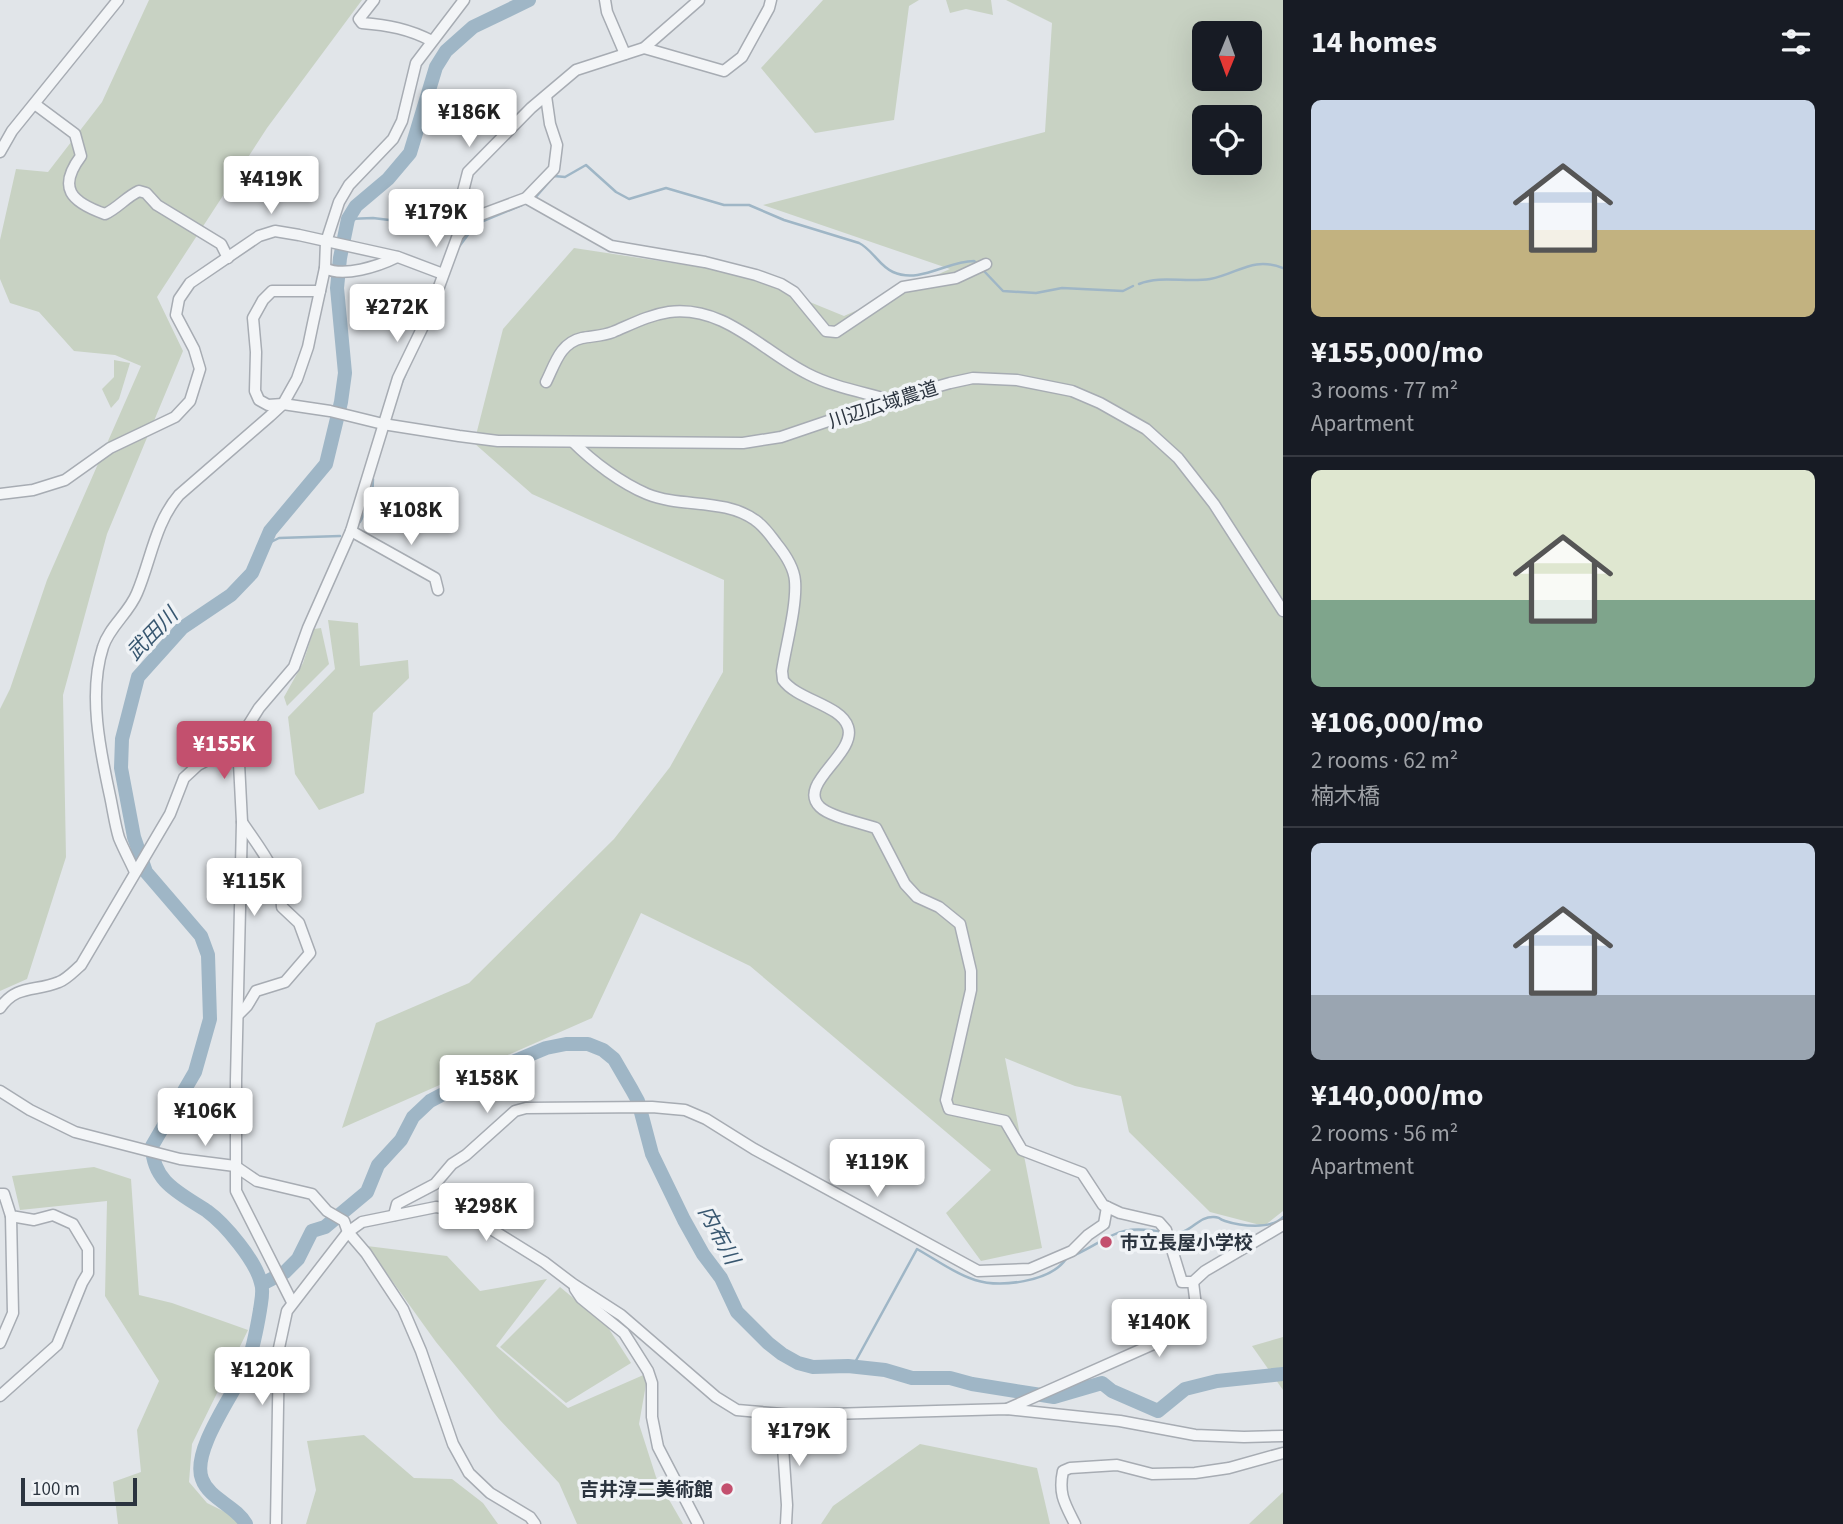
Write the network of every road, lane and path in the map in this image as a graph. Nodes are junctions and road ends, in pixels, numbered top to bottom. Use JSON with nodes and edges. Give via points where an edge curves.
{"nodes":[{"id":1,"x":117,"y":0,"type":"edge"},
{"id":2,"x":374,"y":0,"type":"edge"},
{"id":3,"x":464,"y":0,"type":"edge"},
{"id":4,"x":605,"y":0,"type":"edge"},
{"id":5,"x":699,"y":0,"type":"edge"},
{"id":6,"x":771,"y":0,"type":"edge"},
{"id":7,"x":432,"y":41,"type":"junction"},
{"id":8,"x":644,"y":48,"type":"junction"},
{"id":9,"x":625,"y":54,"type":"junction"},
{"id":10,"x":545,"y":96,"type":"junction"},
{"id":11,"x":36,"y":105,"type":"junction"},
{"id":12,"x":0,"y":152,"type":"edge"},
{"id":13,"x":526,"y":198,"type":"junction"},
{"id":14,"x":458,"y":235,"type":"junction"},
{"id":15,"x":329,"y":243,"type":"junction"},
{"id":16,"x":398,"y":257,"type":"junction"},
{"id":17,"x":229,"y":258,"type":"junction"},
{"id":18,"x":986,"y":264,"type":"dead end"},
{"id":19,"x":328,"y":270,"type":"junction"},
{"id":20,"x":443,"y":274,"type":"junction"},
{"id":21,"x":320,"y":291,"type":"junction"},
{"id":22,"x":546,"y":382,"type":"dead end"},
{"id":23,"x":890,"y":400,"type":"junction"},
{"id":24,"x":283,"y":404,"type":"junction"},
{"id":25,"x":383,"y":424,"type":"junction"},
{"id":26,"x":573,"y":442,"type":"junction"},
{"id":27,"x":0,"y":494,"type":"edge"},
{"id":28,"x":351,"y":531,"type":"junction"},
{"id":29,"x":438,"y":590,"type":"dead end"},
{"id":30,"x":1283,"y":611,"type":"edge"},
{"id":31,"x":242,"y":742,"type":"junction"},
{"id":32,"x":242,"y":822,"type":"junction"},
{"id":33,"x":137,"y":869,"type":"junction"},
{"id":34,"x":0,"y":1008,"type":"edge"},
{"id":35,"x":239,"y":1014,"type":"junction"},
{"id":36,"x":0,"y":1091,"type":"edge"},
{"id":37,"x":235,"y":1166,"type":"junction"},
{"id":38,"x":0,"y":1194,"type":"edge"},
{"id":39,"x":1107,"y":1207,"type":"junction"},
{"id":40,"x":394,"y":1214,"type":"junction"},
{"id":41,"x":12,"y":1216,"type":"junction"},
{"id":42,"x":1283,"y":1225,"type":"edge"},
{"id":43,"x":348,"y":1232,"type":"junction"},
{"id":44,"x":1193,"y":1282,"type":"junction"},
{"id":45,"x":573,"y":1284,"type":"junction"},
{"id":46,"x":290,"y":1298,"type":"junction"},
{"id":47,"x":0,"y":1343,"type":"edge"},
{"id":48,"x":0,"y":1396,"type":"edge"},
{"id":49,"x":1007,"y":1409,"type":"junction"},
{"id":50,"x":824,"y":1414,"type":"junction"},
{"id":51,"x":1283,"y":1436,"type":"edge"},
{"id":52,"x":1283,"y":1453,"type":"edge"},
{"id":53,"x":276,"y":1524,"type":"edge"},
{"id":54,"x":535,"y":1524,"type":"edge"},
{"id":55,"x":698,"y":1524,"type":"edge"},
{"id":56,"x":786,"y":1524,"type":"edge"},
{"id":57,"x":1075,"y":1524,"type":"edge"}],
"edges":[{"from":1,"to":11,"type":"street"},
{"from":2,"to":7,"type":"street","via":[[359,19],[362,23],[391,25]]},
{"from":3,"to":7,"type":"street"},
{"from":4,"to":9,"type":"street"},
{"from":5,"to":8,"type":"street"},
{"from":6,"to":8,"type":"street","via":[[742,57],[724,71]]},
{"from":7,"to":15,"type":"street","via":[[416,63],[393,139],[349,185],[339,202]]},
{"from":8,"to":9,"type":"street"},
{"from":9,"to":10,"type":"street","via":[[576,70]]},
{"from":10,"to":13,"type":"street","via":[[557,145],[554,169]]},
{"from":10,"to":14,"type":"street","via":[[468,172],[458,207]]},
{"from":11,"to":12,"type":"street"},
{"from":11,"to":17,"type":"street","via":[[75,134],[81,156],[70,171],[69,190],[76,200],[105,214],[124,198],[139,191],[146,193],[156,205],[220,244]]},
{"from":13,"to":14,"type":"street","via":[[475,217]]},
{"from":13,"to":18,"type":"street","via":[[611,246],[705,262],[781,284],[794,292],[826,331],[836,332],[903,287],[937,283]]},
{"from":14,"to":20,"type":"street"},
{"from":15,"to":16,"type":"street"},
{"from":15,"to":17,"type":"street","via":[[275,231],[259,236]]},
{"from":15,"to":19,"type":"street"},
{"from":16,"to":19,"type":"street","via":[[375,268]]},
{"from":16,"to":20,"type":"street"},
{"from":17,"to":27,"type":"street","via":[[190,283],[177,304],[176,315],[200,369],[194,393],[183,409],[162,425],[110,448],[65,480]]},
{"from":19,"to":21,"type":"street"},
{"from":20,"to":25,"type":"street"},
{"from":21,"to":24,"type":"street","via":[[304,359]]},
{"from":21,"to":24,"type":"street","name":"川辺広域農道","via":[[272,291],[255,312],[255,395],[268,405]]},
{"from":22,"to":23,"type":"street","via":[[568,344],[652,316],[685,312],[722,321],[825,382]]},
{"from":23,"to":26,"type":"street","name":"川辺広域農道","via":[[754,442]]},
{"from":23,"to":30,"type":"street","name":"川辺広域農道","via":[[973,379],[1017,380],[1072,391],[1128,417],[1189,470]]},
{"from":24,"to":25,"type":"street","name":"川辺広域農道"},
{"from":24,"to":33,"type":"street","via":[[170,506],[132,603],[103,647],[98,664],[100,752],[119,837]]},
{"from":25,"to":26,"type":"street","name":"川辺広域農道","via":[[498,441]]},
{"from":25,"to":28,"type":"street"},
{"from":26,"to":39,"type":"street","via":[[647,494],[716,506],[754,519],[782,551],[795,584],[783,680],[802,696],[838,714],[849,732],[843,750],[815,789],[815,798],[821,808],[876,828],[911,892],[961,926],[971,990],[946,1105],[1005,1121],[1022,1150],[1082,1173]]},
{"from":28,"to":29,"type":"street","via":[[435,578]]},
{"from":28,"to":31,"type":"street","via":[[294,667],[259,708]]},
{"from":31,"to":32,"type":"street"},
{"from":31,"to":33,"type":"street","via":[[198,765],[184,778],[170,814]]},
{"from":32,"to":35,"type":"street"},
{"from":32,"to":35,"type":"street","via":[[274,870],[282,907],[299,923],[310,953],[285,982],[256,991]]},
{"from":33,"to":34,"type":"street","via":[[81,965],[61,982],[18,991]]},
{"from":35,"to":37,"type":"street"},
{"from":36,"to":37,"type":"street","via":[[75,1132],[199,1163]]},
{"from":37,"to":43,"type":"street","via":[[257,1181],[312,1194],[344,1221]]},
{"from":37,"to":46,"type":"street","via":[[236,1191]]},
{"from":38,"to":41,"type":"street"},
{"from":39,"to":40,"type":"street","via":[[1104,1224],[1072,1251],[1030,1269],[978,1270],[685,1110],[526,1108],[515,1111],[435,1184],[397,1204]]},
{"from":39,"to":44,"type":"street","via":[[1159,1222],[1166,1230],[1182,1282]]},
{"from":40,"to":43,"type":"street","via":[[362,1222]]},
{"from":40,"to":45,"type":"street","via":[[436,1207],[462,1211]]},
{"from":41,"to":47,"type":"street","via":[[13,1313]]},
{"from":41,"to":48,"type":"street","via":[[34,1220],[53,1215],[73,1224],[88,1249],[88,1273],[57,1345]]},
{"from":42,"to":44,"type":"street"},
{"from":43,"to":46,"type":"street"},
{"from":43,"to":54,"type":"street","via":[[402,1309],[453,1444],[469,1473]]},
{"from":44,"to":49,"type":"street","via":[[1197,1314],[1192,1327]]},
{"from":45,"to":50,"type":"street","via":[[621,1315],[737,1410]]},
{"from":45,"to":55,"type":"street","via":[[581,1298],[624,1333],[648,1371],[658,1447]]},
{"from":46,"to":53,"type":"street","via":[[279,1348]]},
{"from":49,"to":50,"type":"street"},
{"from":49,"to":51,"type":"street","via":[[1120,1421],[1195,1435]]},
{"from":50,"to":56,"type":"street","via":[[783,1447]]},
{"from":52,"to":57,"type":"street","via":[[1195,1473],[1152,1474],[1117,1465],[1070,1468],[1063,1471],[1061,1481],[1063,1502]]}]}
